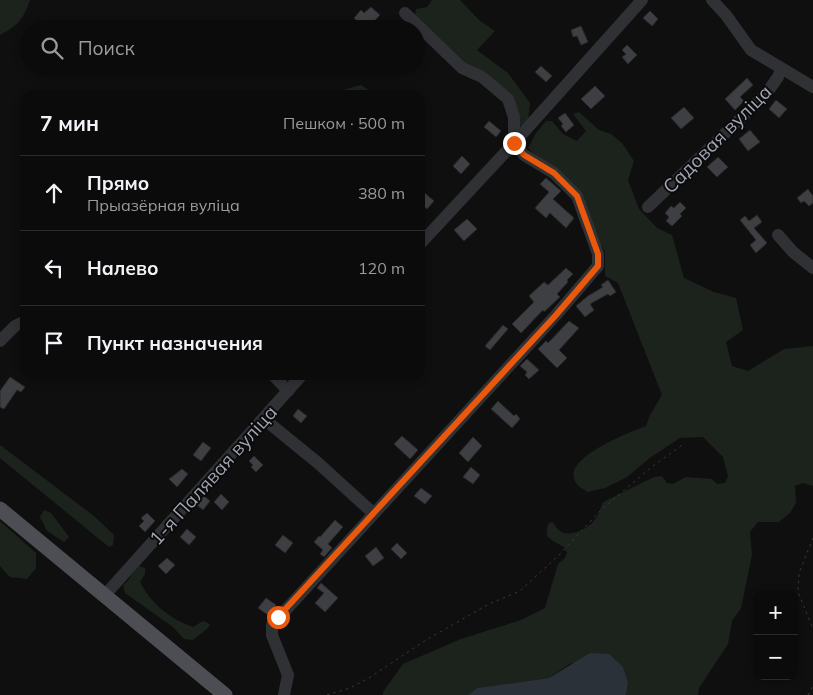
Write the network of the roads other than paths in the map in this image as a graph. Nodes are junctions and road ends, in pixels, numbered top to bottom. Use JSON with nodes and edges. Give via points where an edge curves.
{"nodes":[{"id":1,"x":642,"y":0,"type":"edge"},
{"id":2,"x":712,"y":0,"type":"edge"},
{"id":3,"x":405,"y":13,"type":"dead end"},
{"id":4,"x":412,"y":20,"type":"edge"},
{"id":5,"x":425,"y":32,"type":"edge"},
{"id":6,"x":781,"y":69,"type":"junction"},
{"id":7,"x":813,"y":88,"type":"edge"},
{"id":8,"x":514,"y":143,"type":"junction"},
{"id":9,"x":648,"y":207,"type":"dead end"},
{"id":10,"x":778,"y":235,"type":"dead end"},
{"id":11,"x":425,"y":239,"type":"edge"},
{"id":12,"x":813,"y":268,"type":"edge"},
{"id":13,"x":20,"y":324,"type":"edge"},
{"id":14,"x":0,"y":341,"type":"edge"},
{"id":15,"x":278,"y":380,"type":"edge"},
{"id":16,"x":298,"y":380,"type":"edge"},
{"id":17,"x":288,"y":391,"type":"junction"},
{"id":18,"x":264,"y":419,"type":"junction"},
{"id":19,"x":0,"y":509,"type":"edge"},
{"id":20,"x":373,"y":513,"type":"junction"},
{"id":21,"x":105,"y":595,"type":"junction"},
{"id":22,"x":225,"y":695,"type":"edge"},
{"id":23,"x":284,"y":695,"type":"edge"}],
"edges":[{"from":1,"to":8,"type":"street"},
{"from":2,"to":6,"type":"street","via":[[751,50]]},
{"from":3,"to":4,"type":"street"},
{"from":5,"to":8,"type":"street","via":[[462,68],[482,77],[508,99],[514,117]]},
{"from":6,"to":7,"type":"street"},
{"from":6,"to":9,"type":"street","name":"Садовая вуліца","via":[[766,94]]},
{"from":8,"to":11,"type":"street"},
{"from":8,"to":20,"type":"street","via":[[524,155],[554,173],[577,196],[598,254],[598,266]]},
{"from":10,"to":12,"type":"street"},
{"from":13,"to":14,"type":"street"},
{"from":15,"to":17,"type":"street"},
{"from":16,"to":17,"type":"street","name":"1-я Палявая вуліца"},
{"from":17,"to":18,"type":"street","name":"1-я Палявая вуліца"},
{"from":18,"to":20,"type":"street"},
{"from":18,"to":21,"type":"street","name":"1-я Палявая вуліца"},
{"from":19,"to":21,"type":"main road"},
{"from":20,"to":23,"type":"street","via":[[272,625],[272,635],[288,675]]},
{"from":21,"to":22,"type":"main road"}]}
